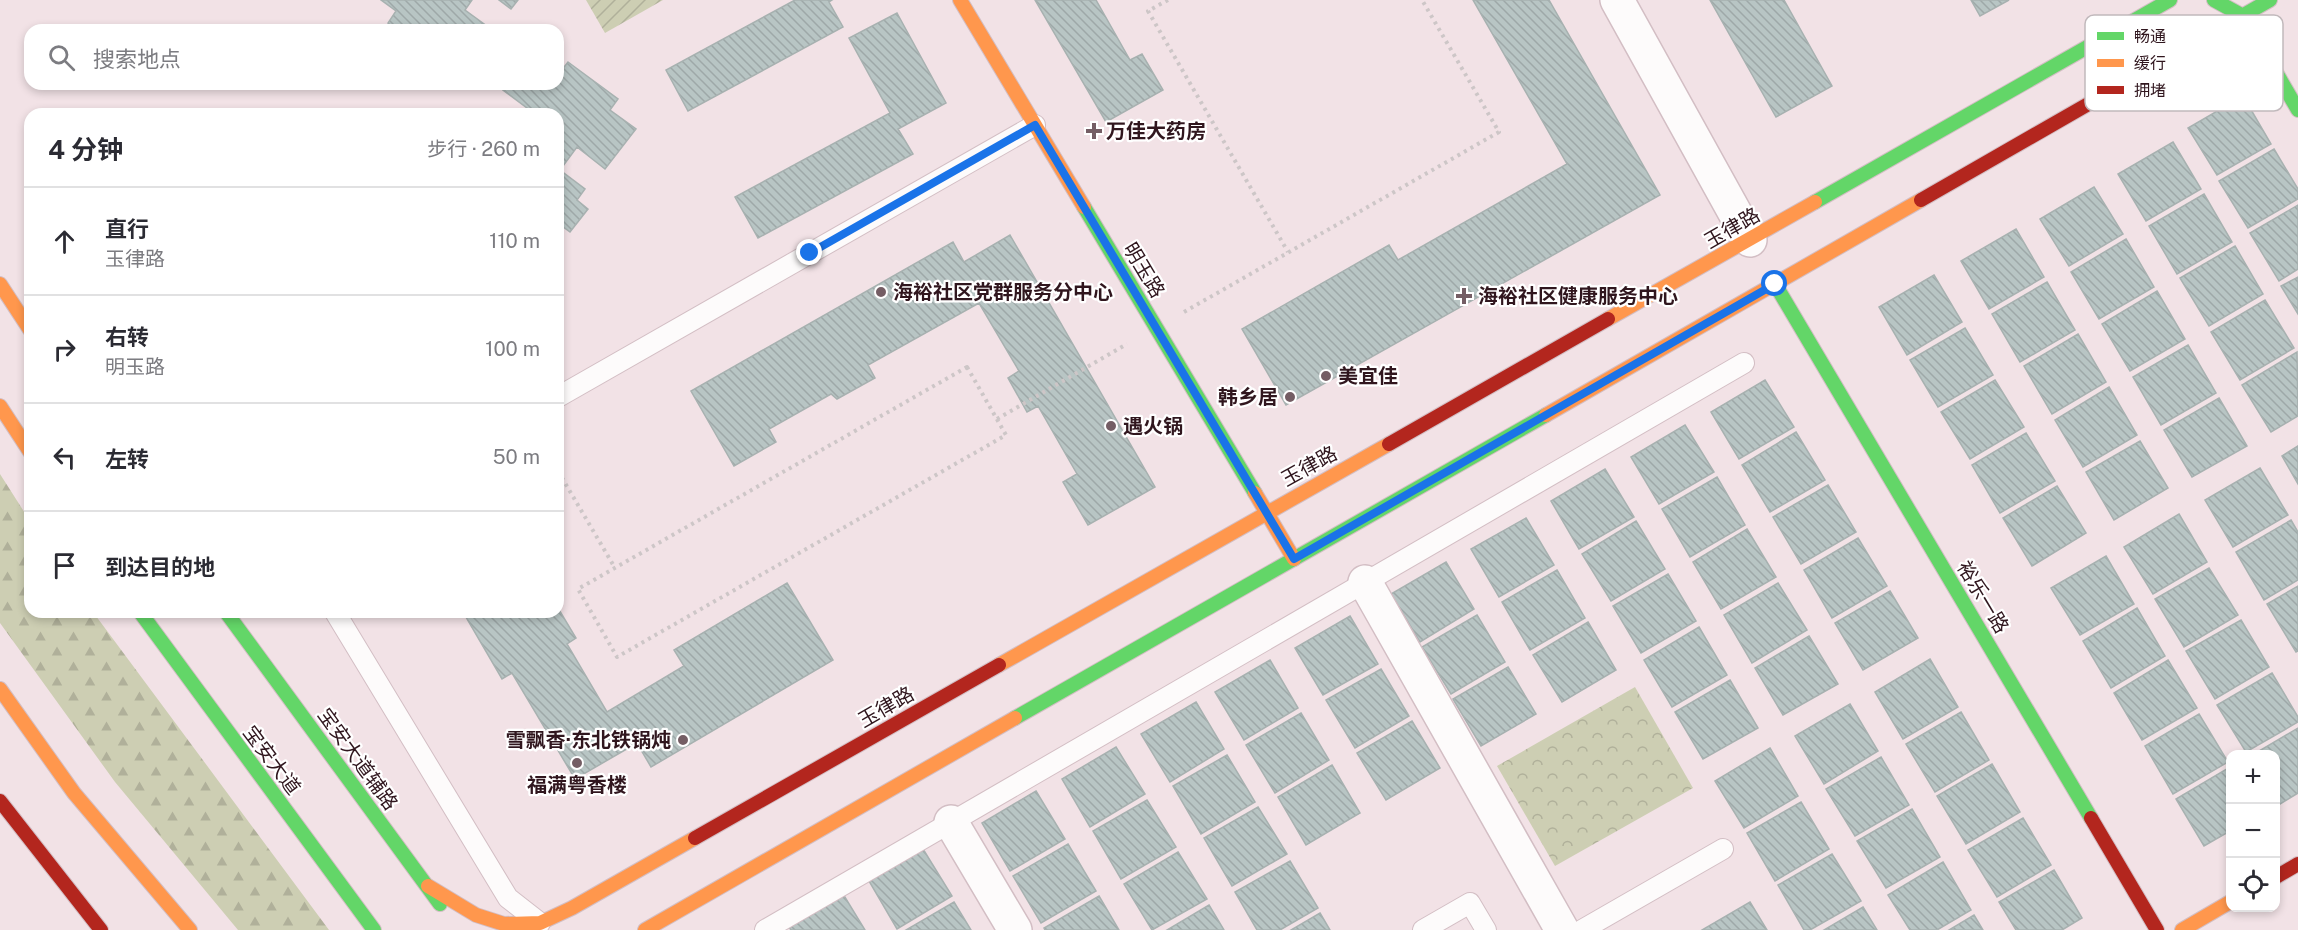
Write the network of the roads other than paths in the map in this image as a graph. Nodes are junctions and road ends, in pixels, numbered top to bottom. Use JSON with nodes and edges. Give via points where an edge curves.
{"nodes":[{"id":1,"x":960,"y":0,"type":"edge"},
{"id":2,"x":1617,"y":0,"type":"edge"},
{"id":3,"x":2170,"y":0,"type":"edge"},
{"id":4,"x":2214,"y":0,"type":"edge"},
{"id":5,"x":2270,"y":0,"type":"edge"},
{"id":6,"x":2144,"y":15,"type":"edge"},
{"id":7,"x":2241,"y":15,"type":"edge"},
{"id":8,"x":2245,"y":15,"type":"edge"},
{"id":9,"x":2085,"y":49,"type":"edge"},
{"id":10,"x":2283,"y":84,"type":"edge"},
{"id":11,"x":2085,"y":106,"type":"edge"},
{"id":12,"x":2298,"y":110,"type":"edge"},
{"id":13,"x":1035,"y":125,"type":"junction"},
{"id":14,"x":1750,"y":240,"type":"junction"},
{"id":15,"x":0,"y":284,"type":"edge"},
{"id":16,"x":1775,"y":284,"type":"junction"},
{"id":17,"x":24,"y":321,"type":"edge"},
{"id":18,"x":1744,"y":363,"type":"dead end"},
{"id":19,"x":564,"y":394,"type":"edge"},
{"id":20,"x":0,"y":406,"type":"edge"},
{"id":21,"x":24,"y":443,"type":"edge"},
{"id":22,"x":1266,"y":513,"type":"junction"},
{"id":23,"x":1294,"y":559,"type":"junction"},
{"id":24,"x":1365,"y":582,"type":"junction"},
{"id":25,"x":144,"y":618,"type":"edge"},
{"id":26,"x":234,"y":618,"type":"edge"},
{"id":27,"x":339,"y":618,"type":"edge"},
{"id":28,"x":0,"y":689,"type":"edge"},
{"id":29,"x":0,"y":801,"type":"edge"},
{"id":30,"x":951,"y":822,"type":"junction"},
{"id":31,"x":1723,"y":849,"type":"dead end"},
{"id":32,"x":2298,"y":864,"type":"edge"},
{"id":33,"x":2280,"y":875,"type":"edge"},
{"id":34,"x":428,"y":886,"type":"junction"},
{"id":35,"x":2226,"y":904,"type":"edge"},
{"id":36,"x":446,"y":913,"type":"dead end"},
{"id":37,"x":540,"y":923,"type":"junction"},
{"id":38,"x":102,"y":930,"type":"edge"},
{"id":39,"x":190,"y":930,"type":"edge"},
{"id":40,"x":374,"y":930,"type":"edge"},
{"id":41,"x":645,"y":930,"type":"edge"},
{"id":42,"x":765,"y":930,"type":"edge"},
{"id":43,"x":1015,"y":930,"type":"edge"},
{"id":44,"x":1423,"y":930,"type":"edge"},
{"id":45,"x":1486,"y":930,"type":"edge"},
{"id":46,"x":1562,"y":930,"type":"edge"},
{"id":47,"x":1582,"y":930,"type":"edge"},
{"id":48,"x":2157,"y":930,"type":"edge"},
{"id":49,"x":2182,"y":930,"type":"edge"}],
"edges":[{"from":1,"to":13,"type":"main road","name":"明玉路"},
{"from":2,"to":14,"type":"street"},
{"from":3,"to":6,"type":"main road","name":"玉律路"},
{"from":4,"to":7,"type":"main road"},
{"from":5,"to":8,"type":"main road"},
{"from":9,"to":14,"type":"main road","name":"玉律路"},
{"from":10,"to":12,"type":"main road"},
{"from":11,"to":16,"type":"main road"},
{"from":13,"to":19,"type":"lane"},
{"from":13,"to":22,"type":"main road","name":"明玉路"},
{"from":14,"to":22,"type":"main road","name":"玉律路"},
{"from":15,"to":17,"type":"main road"},
{"from":16,"to":23,"type":"main road"},
{"from":16,"to":48,"type":"main road","name":"裕乐一路"},
{"from":18,"to":24,"type":"lane"},
{"from":20,"to":21,"type":"main road"},
{"from":22,"to":23,"type":"main road","name":"明玉路"},
{"from":22,"to":37,"type":"main road","name":"玉律路"},
{"from":23,"to":41,"type":"main road"},
{"from":24,"to":30,"type":"lane"},
{"from":24,"to":46,"type":"street"},
{"from":25,"to":40,"type":"main road","name":"宝安大道"},
{"from":26,"to":34,"type":"main road","name":"宝安大道辅路"},
{"from":27,"to":37,"type":"lane","via":[[508,898]]},
{"from":28,"to":39,"type":"main road","via":[[74,793]]},
{"from":29,"to":38,"type":"main road"},
{"from":30,"to":42,"type":"lane"},
{"from":30,"to":43,"type":"street"},
{"from":31,"to":47,"type":"lane"},
{"from":32,"to":33,"type":"main road"},
{"from":34,"to":36,"type":"main road","name":"宝安大道辅路"},
{"from":34,"to":37,"type":"main road","name":"玉律路","via":[[476,915],[504,924]]},
{"from":35,"to":49,"type":"main road"},
{"from":44,"to":45,"type":"lane","via":[[1470,903]]}]}
